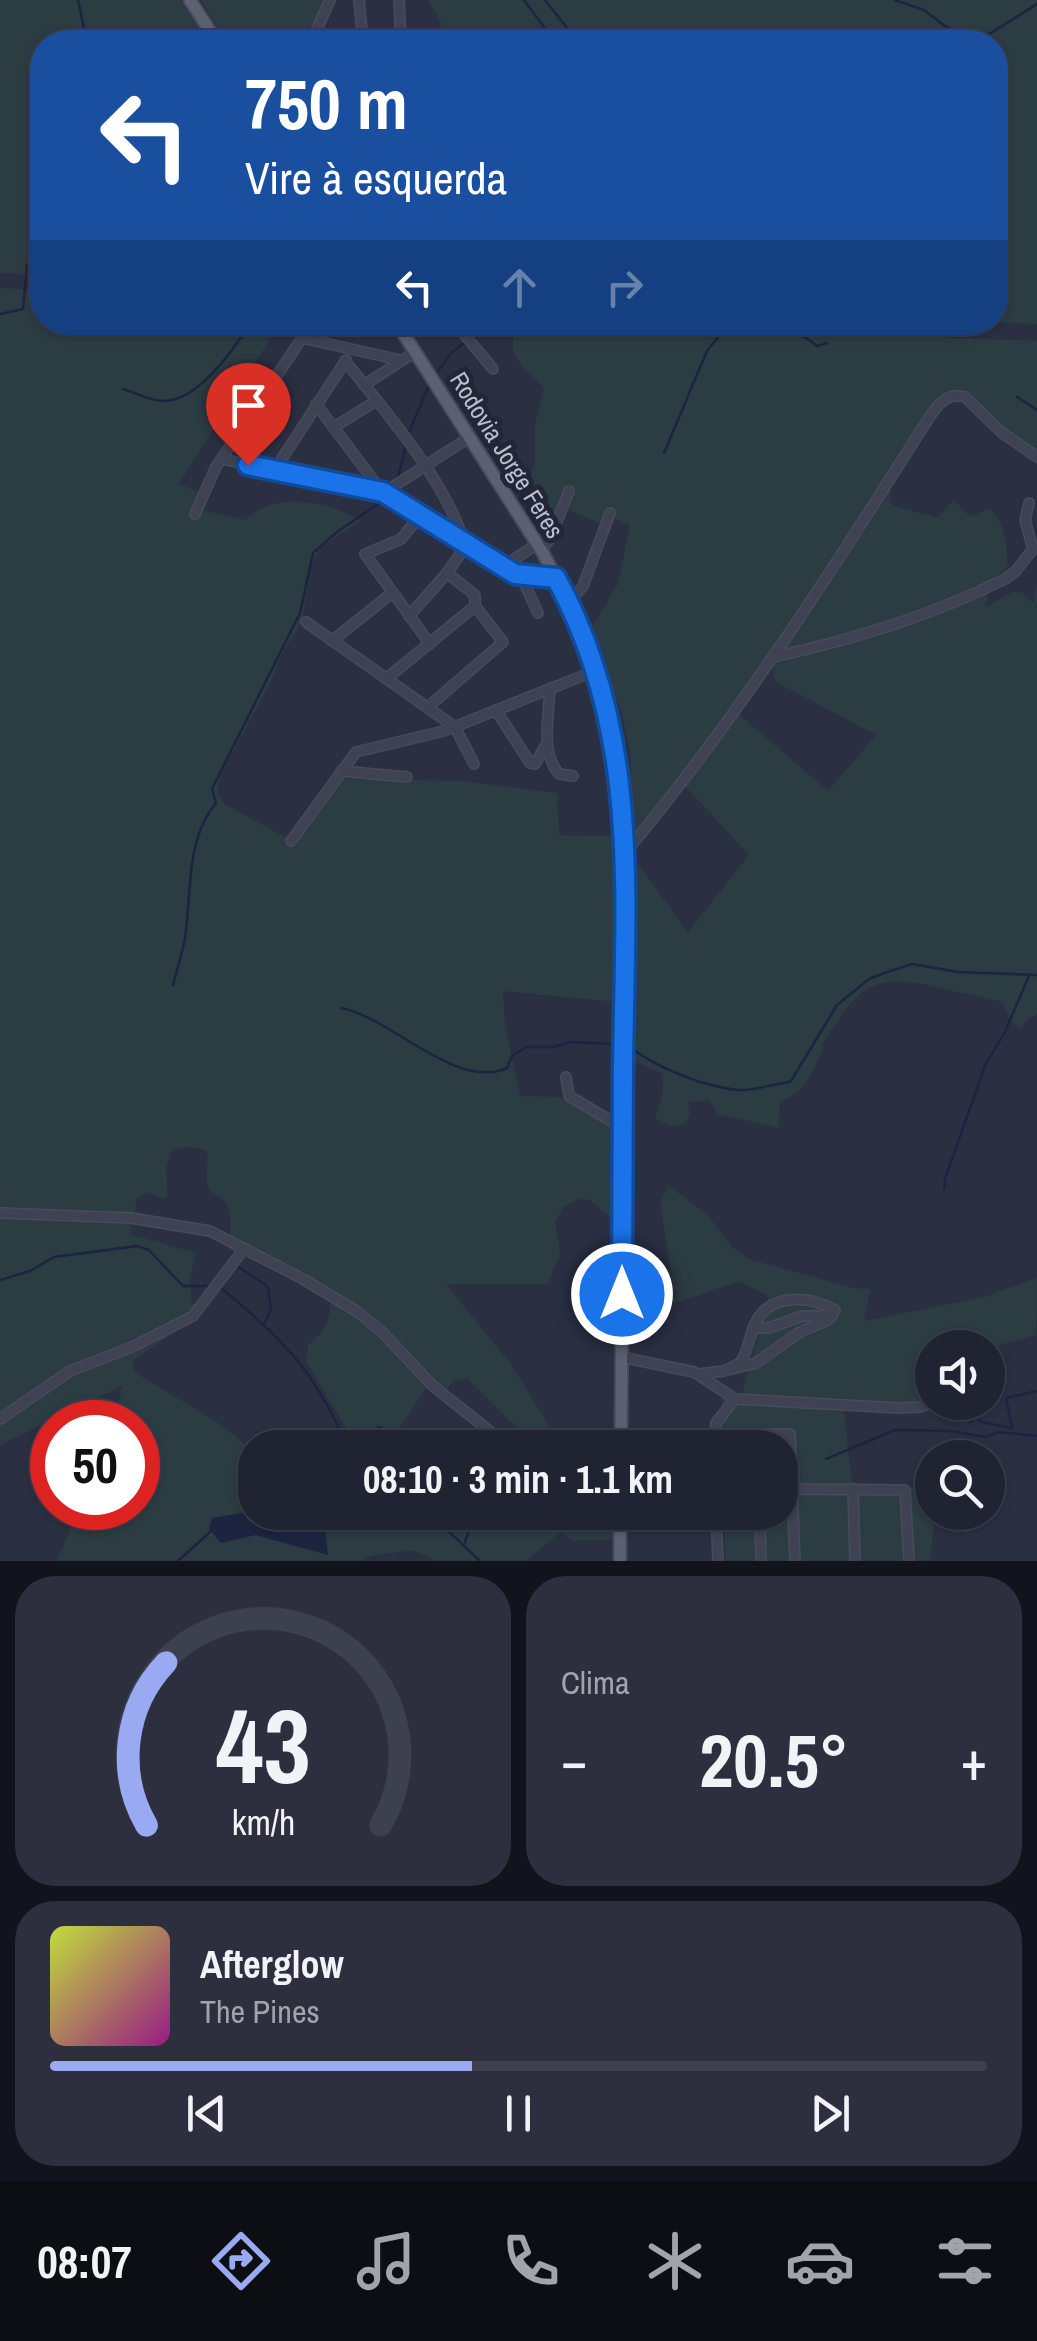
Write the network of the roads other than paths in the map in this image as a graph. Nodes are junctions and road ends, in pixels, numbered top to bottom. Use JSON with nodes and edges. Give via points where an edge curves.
{"nodes":[{"id":1,"x":190,"y":0,"type":"edge"},
{"id":2,"x":330,"y":0,"type":"edge"},
{"id":3,"x":359,"y":0,"type":"edge"},
{"id":4,"x":399,"y":0,"type":"edge"},
{"id":5,"x":209,"y":30,"type":"edge"},
{"id":6,"x":317,"y":30,"type":"edge"},
{"id":7,"x":362,"y":30,"type":"edge"},
{"id":8,"x":400,"y":30,"type":"edge"},
{"id":9,"x":405,"y":335,"type":"edge"},
{"id":10,"x":465,"y":335,"type":"edge"},
{"id":11,"x":354,"y":348,"type":"junction"},
{"id":12,"x":416,"y":352,"type":"junction"},
{"id":13,"x":400,"y":360,"type":"junction"},
{"id":14,"x":345,"y":362,"type":"junction"},
{"id":15,"x":493,"y":369,"type":"dead end"},
{"id":16,"x":364,"y":385,"type":"junction"},
{"id":17,"x":376,"y":401,"type":"junction"},
{"id":18,"x":316,"y":404,"type":"junction"},
{"id":19,"x":334,"y":426,"type":"junction"},
{"id":20,"x":470,"y":437,"type":"junction"},
{"id":21,"x":1037,"y":457,"type":"edge"},
{"id":22,"x":222,"y":459,"type":"junction"},
{"id":23,"x":424,"y":466,"type":"junction"},
{"id":24,"x":274,"y":471,"type":"junction"},
{"id":25,"x":383,"y":492,"type":"junction"},
{"id":26,"x":569,"y":492,"type":"dead end"},
{"id":27,"x":1029,"y":503,"type":"dead end"},
{"id":28,"x":447,"y":504,"type":"junction"},
{"id":29,"x":610,"y":513,"type":"dead end"},
{"id":30,"x":194,"y":514,"type":"dead end"},
{"id":31,"x":420,"y":516,"type":"junction"},
{"id":32,"x":430,"y":523,"type":"junction"},
{"id":33,"x":466,"y":543,"type":"junction"},
{"id":34,"x":539,"y":547,"type":"junction"},
{"id":35,"x":503,"y":567,"type":"junction"},
{"id":36,"x":447,"y":573,"type":"junction"},
{"id":37,"x":520,"y":576,"type":"junction"},
{"id":38,"x":556,"y":578,"type":"junction"},
{"id":39,"x":392,"y":593,"type":"junction"},
{"id":40,"x":569,"y":602,"type":"junction"},
{"id":41,"x":475,"y":606,"type":"junction"},
{"id":42,"x":538,"y":613,"type":"dead end"},
{"id":43,"x":409,"y":616,"type":"junction"},
{"id":44,"x":306,"y":622,"type":"dead end"},
{"id":45,"x":332,"y":640,"type":"junction"},
{"id":46,"x":430,"y":644,"type":"junction"},
{"id":47,"x":773,"y":657,"type":"junction"},
{"id":48,"x":597,"y":670,"type":"junction"},
{"id":49,"x":386,"y":678,"type":"junction"},
{"id":50,"x":550,"y":688,"type":"junction"},
{"id":51,"x":428,"y":707,"type":"junction"},
{"id":52,"x":496,"y":710,"type":"junction"},
{"id":53,"x":455,"y":727,"type":"junction"},
{"id":54,"x":547,"y":743,"type":"junction"},
{"id":55,"x":474,"y":764,"type":"dead end"},
{"id":56,"x":341,"y":771,"type":"junction"},
{"id":57,"x":572,"y":776,"type":"dead end"},
{"id":58,"x":407,"y":777,"type":"dead end"},
{"id":59,"x":291,"y":841,"type":"dead end"},
{"id":60,"x":625,"y":853,"type":"junction"},
{"id":61,"x":566,"y":1076,"type":"dead end"},
{"id":62,"x":623,"y":1128,"type":"junction"},
{"id":63,"x":0,"y":1213,"type":"edge"},
{"id":64,"x":242,"y":1250,"type":"junction"},
{"id":65,"x":832,"y":1316,"type":"junction"},
{"id":66,"x":753,"y":1328,"type":"junction"},
{"id":67,"x":621,"y":1356,"type":"junction"},
{"id":68,"x":724,"y":1371,"type":"junction"},
{"id":69,"x":698,"y":1374,"type":"junction"},
{"id":70,"x":735,"y":1399,"type":"junction"},
{"id":71,"x":915,"y":1407,"type":"edge"},
{"id":72,"x":0,"y":1419,"type":"edge"},
{"id":73,"x":489,"y":1430,"type":"edge"},
{"id":74,"x":620,"y":1430,"type":"edge"},
{"id":75,"x":715,"y":1430,"type":"edge"},
{"id":76,"x":798,"y":1489,"type":"edge"},
{"id":77,"x":853,"y":1489,"type":"junction"},
{"id":78,"x":620,"y":1530,"type":"edge"},
{"id":79,"x":717,"y":1530,"type":"edge"},
{"id":80,"x":760,"y":1530,"type":"edge"},
{"id":81,"x":794,"y":1530,"type":"edge"},
{"id":82,"x":620,"y":1561,"type":"edge"},
{"id":83,"x":718,"y":1561,"type":"edge"},
{"id":84,"x":760,"y":1561,"type":"edge"},
{"id":85,"x":795,"y":1561,"type":"edge"},
{"id":86,"x":854,"y":1561,"type":"edge"},
{"id":87,"x":909,"y":1561,"type":"edge"}],
"edges":[{"from":1,"to":5,"type":"main road"},
{"from":2,"to":6,"type":"street"},
{"from":3,"to":7,"type":"street"},
{"from":4,"to":8,"type":"street"},
{"from":9,"to":12,"type":"main road","name":"Rodovia Jorge Feres"},
{"from":10,"to":15,"type":"street"},
{"from":11,"to":13,"type":"street"},
{"from":11,"to":14,"type":"street"},
{"from":11,"to":22,"type":"street","via":[[300,340]]},
{"from":12,"to":13,"type":"street"},
{"from":12,"to":20,"type":"main road","name":"Rodovia Jorge Feres"},
{"from":13,"to":16,"type":"street"},
{"from":14,"to":16,"type":"street"},
{"from":14,"to":18,"type":"street"},
{"from":16,"to":17,"type":"street"},
{"from":17,"to":19,"type":"street"},
{"from":17,"to":23,"type":"street"},
{"from":18,"to":19,"type":"street"},
{"from":18,"to":24,"type":"street"},
{"from":19,"to":25,"type":"street"},
{"from":20,"to":23,"type":"street"},
{"from":20,"to":34,"type":"main road","name":"Rodovia Jorge Feres"},
{"from":21,"to":47,"type":"street","via":[[965,398],[946,398]]},
{"from":22,"to":24,"type":"street"},
{"from":22,"to":30,"type":"street"},
{"from":23,"to":25,"type":"street"},
{"from":23,"to":28,"type":"street"},
{"from":24,"to":25,"type":"street"},
{"from":25,"to":31,"type":"street"},
{"from":26,"to":34,"type":"street","via":[[550,538]]},
{"from":27,"to":47,"type":"street","via":[[1025,520],[1033,549],[1005,579],[902,620]]},
{"from":28,"to":32,"type":"street"},
{"from":28,"to":33,"type":"street"},
{"from":29,"to":40,"type":"street","via":[[583,586]]},
{"from":31,"to":32,"type":"street"},
{"from":31,"to":39,"type":"street","via":[[401,539],[365,554]]},
{"from":32,"to":33,"type":"street"},
{"from":33,"to":35,"type":"street"},
{"from":33,"to":36,"type":"street"},
{"from":34,"to":35,"type":"street"},
{"from":34,"to":38,"type":"main road","name":"Rodovia Jorge Feres"},
{"from":35,"to":37,"type":"street"},
{"from":36,"to":41,"type":"street","via":[[475,595]]},
{"from":36,"to":43,"type":"street"},
{"from":37,"to":38,"type":"street"},
{"from":37,"to":42,"type":"street"},
{"from":38,"to":40,"type":"main road","name":"Rodovia Jorge Feres"},
{"from":39,"to":43,"type":"street"},
{"from":39,"to":45,"type":"street"},
{"from":40,"to":48,"type":"main road","name":"Rodovia Jorge Feres"},
{"from":41,"to":46,"type":"street"},
{"from":41,"to":51,"type":"street","via":[[503,644]]},
{"from":43,"to":46,"type":"street"},
{"from":44,"to":45,"type":"street"},
{"from":45,"to":49,"type":"street"},
{"from":46,"to":49,"type":"street"},
{"from":47,"to":60,"type":"street"},
{"from":48,"to":50,"type":"street"},
{"from":48,"to":60,"type":"main road","name":"Rodovia Jorge Feres","via":[[619,768]]},
{"from":49,"to":51,"type":"street"},
{"from":50,"to":52,"type":"street"},
{"from":50,"to":54,"type":"street"},
{"from":51,"to":53,"type":"street"},
{"from":52,"to":53,"type":"street"},
{"from":52,"to":54,"type":"street","via":[[530,763]]},
{"from":53,"to":55,"type":"street"},
{"from":53,"to":56,"type":"street","via":[[360,751]]},
{"from":54,"to":57,"type":"street","via":[[553,767]]},
{"from":56,"to":58,"type":"street"},
{"from":56,"to":59,"type":"street"},
{"from":60,"to":62,"type":"main road","name":"Rodovia Jorge Feres"},
{"from":61,"to":62,"type":"street","via":[[569,1096]]},
{"from":62,"to":67,"type":"main road","name":"Rodovia Jorge Feres"},
{"from":63,"to":64,"type":"street","via":[[198,1226]]},
{"from":64,"to":72,"type":"street","via":[[193,1316],[70,1371]]},
{"from":64,"to":73,"type":"street","via":[[358,1312]]},
{"from":65,"to":66,"type":"street"},
{"from":65,"to":66,"type":"street","via":[[831,1306],[781,1300]]},
{"from":65,"to":68,"type":"street","via":[[756,1363]]},
{"from":66,"to":68,"type":"street","via":[[742,1360]]},
{"from":67,"to":69,"type":"street"},
{"from":67,"to":74,"type":"main road","name":"Rodovia Jorge Feres"},
{"from":68,"to":69,"type":"street"},
{"from":69,"to":70,"type":"street"},
{"from":70,"to":71,"type":"street"},
{"from":70,"to":75,"type":"street"},
{"from":76,"to":77,"type":"street"},
{"from":77,"to":86,"type":"street"},
{"from":77,"to":87,"type":"street","via":[[908,1492]]},
{"from":78,"to":82,"type":"main road"},
{"from":79,"to":83,"type":"street"},
{"from":80,"to":84,"type":"street"},
{"from":81,"to":85,"type":"street"}]}
